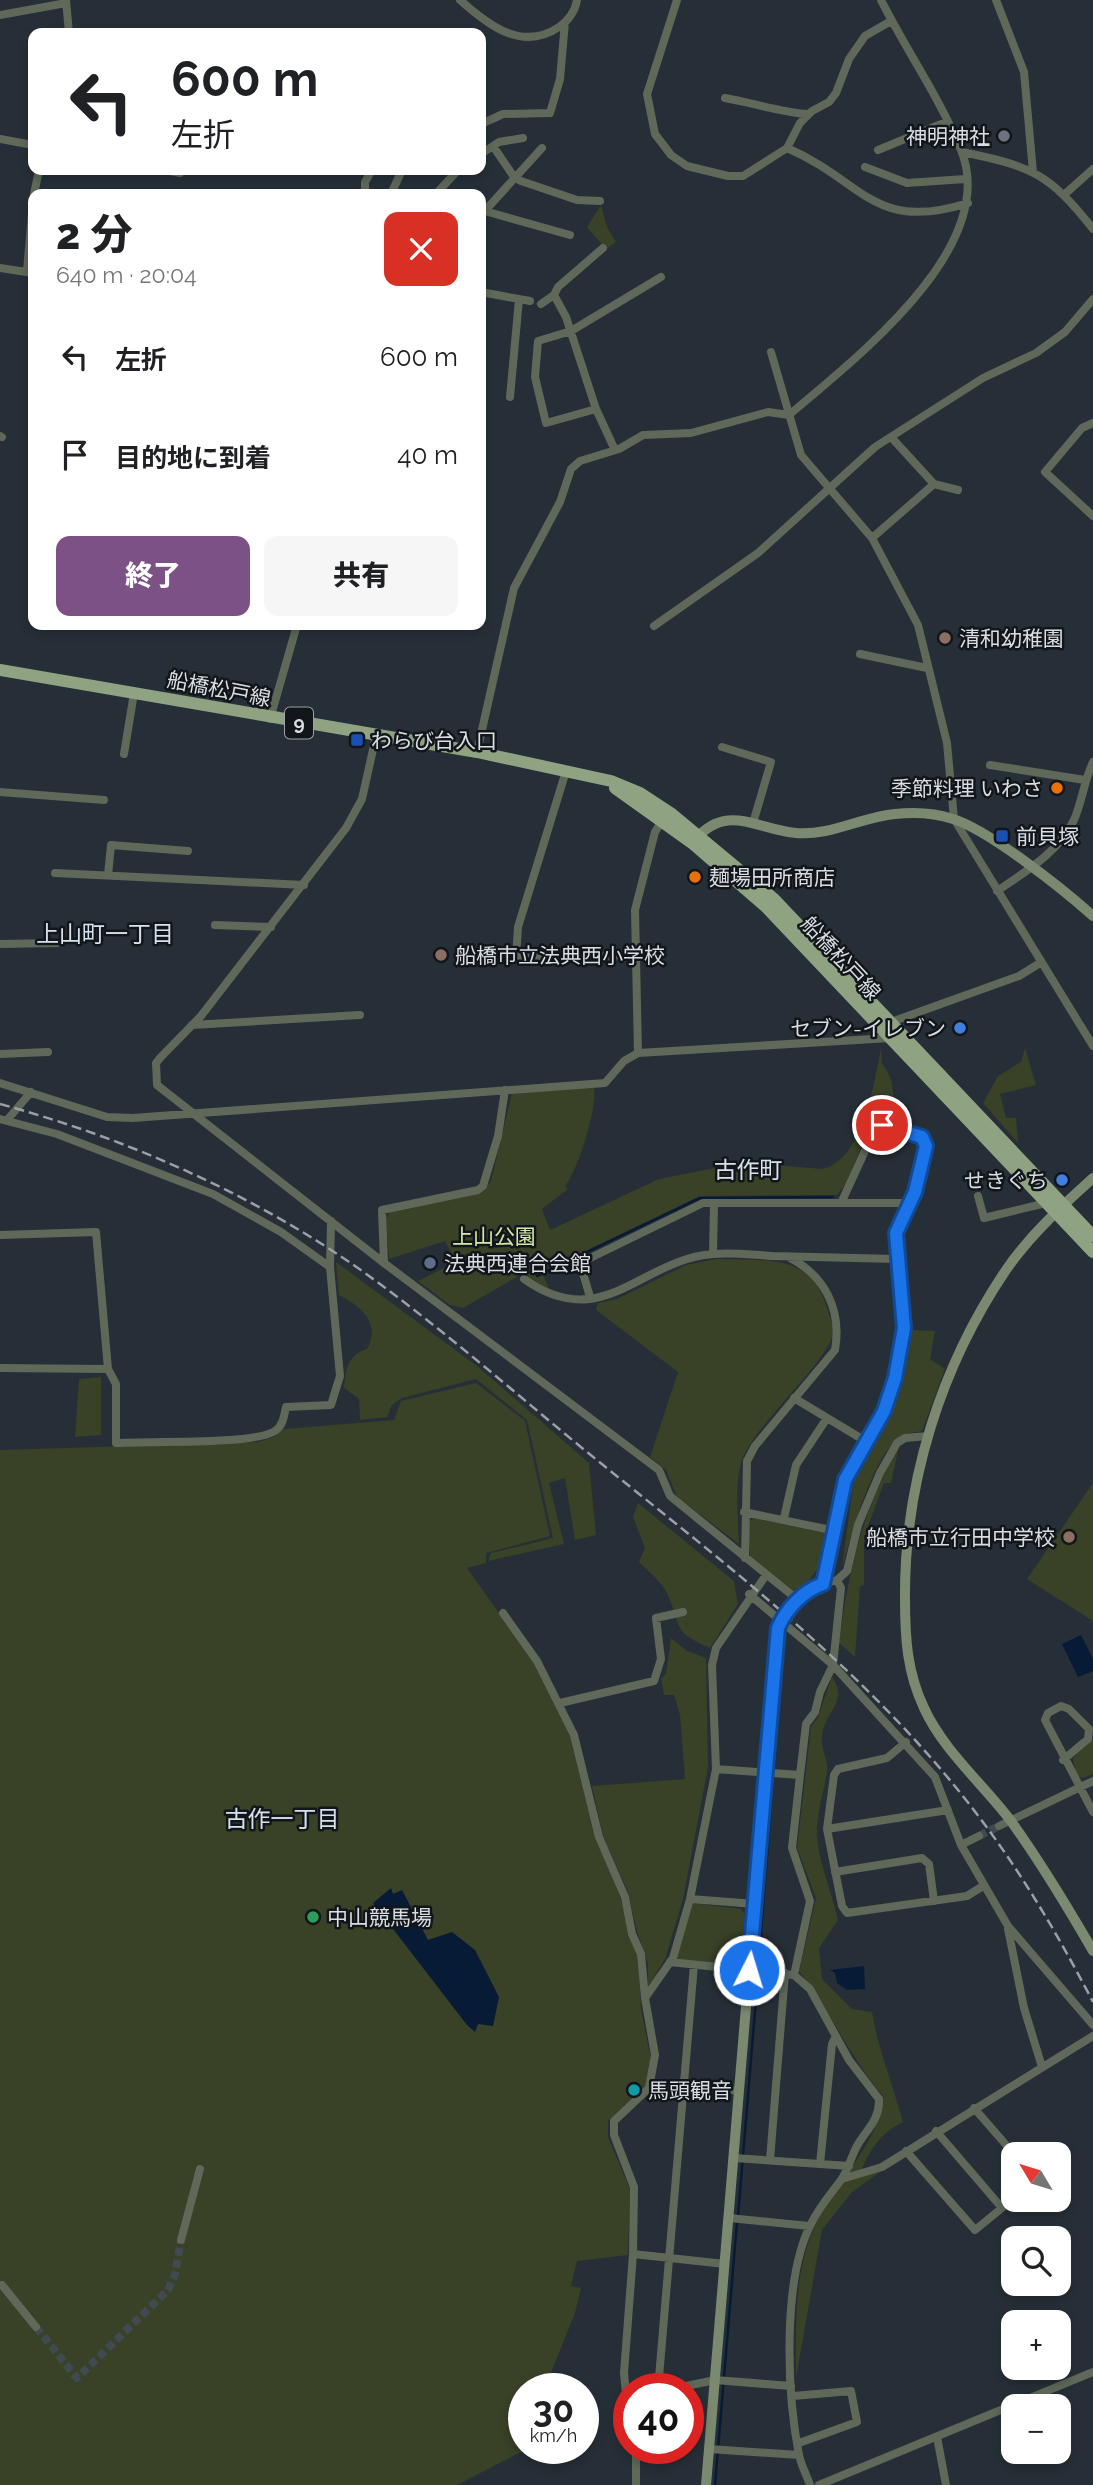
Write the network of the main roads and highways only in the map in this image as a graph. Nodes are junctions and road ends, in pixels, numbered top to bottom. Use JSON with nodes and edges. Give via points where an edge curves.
{"nodes":[{"id":1,"x":0,"y":670,"type":"edge"},
{"id":2,"x":597,"y":778,"type":"junction"},
{"id":3,"x":695,"y":839,"type":"junction"},
{"id":4,"x":1055,"y":1206,"type":"junction"},
{"id":5,"x":1093,"y":1236,"type":"edge"},
{"id":6,"x":1093,"y":1252,"type":"edge"}],
"edges":[{"from":1,"to":2,"type":"main road","name":"船橋松戸線","number":"9","via":[[477,752]]},
{"from":2,"to":3,"type":"main road","name":"船橋松戸線","number":"9"},
{"from":2,"to":3,"type":"main road","name":"船橋松戸線","number":"9","via":[[640,793]]},
{"from":3,"to":4,"type":"main road","name":"船橋松戸線","number":"9"},
{"from":3,"to":4,"type":"main road","name":"船橋松戸線","number":"9","via":[[773,898]]},
{"from":4,"to":5,"type":"main road","name":"船橋松戸線","number":"9"},
{"from":4,"to":6,"type":"main road","name":"船橋松戸線","number":"9"}]}
